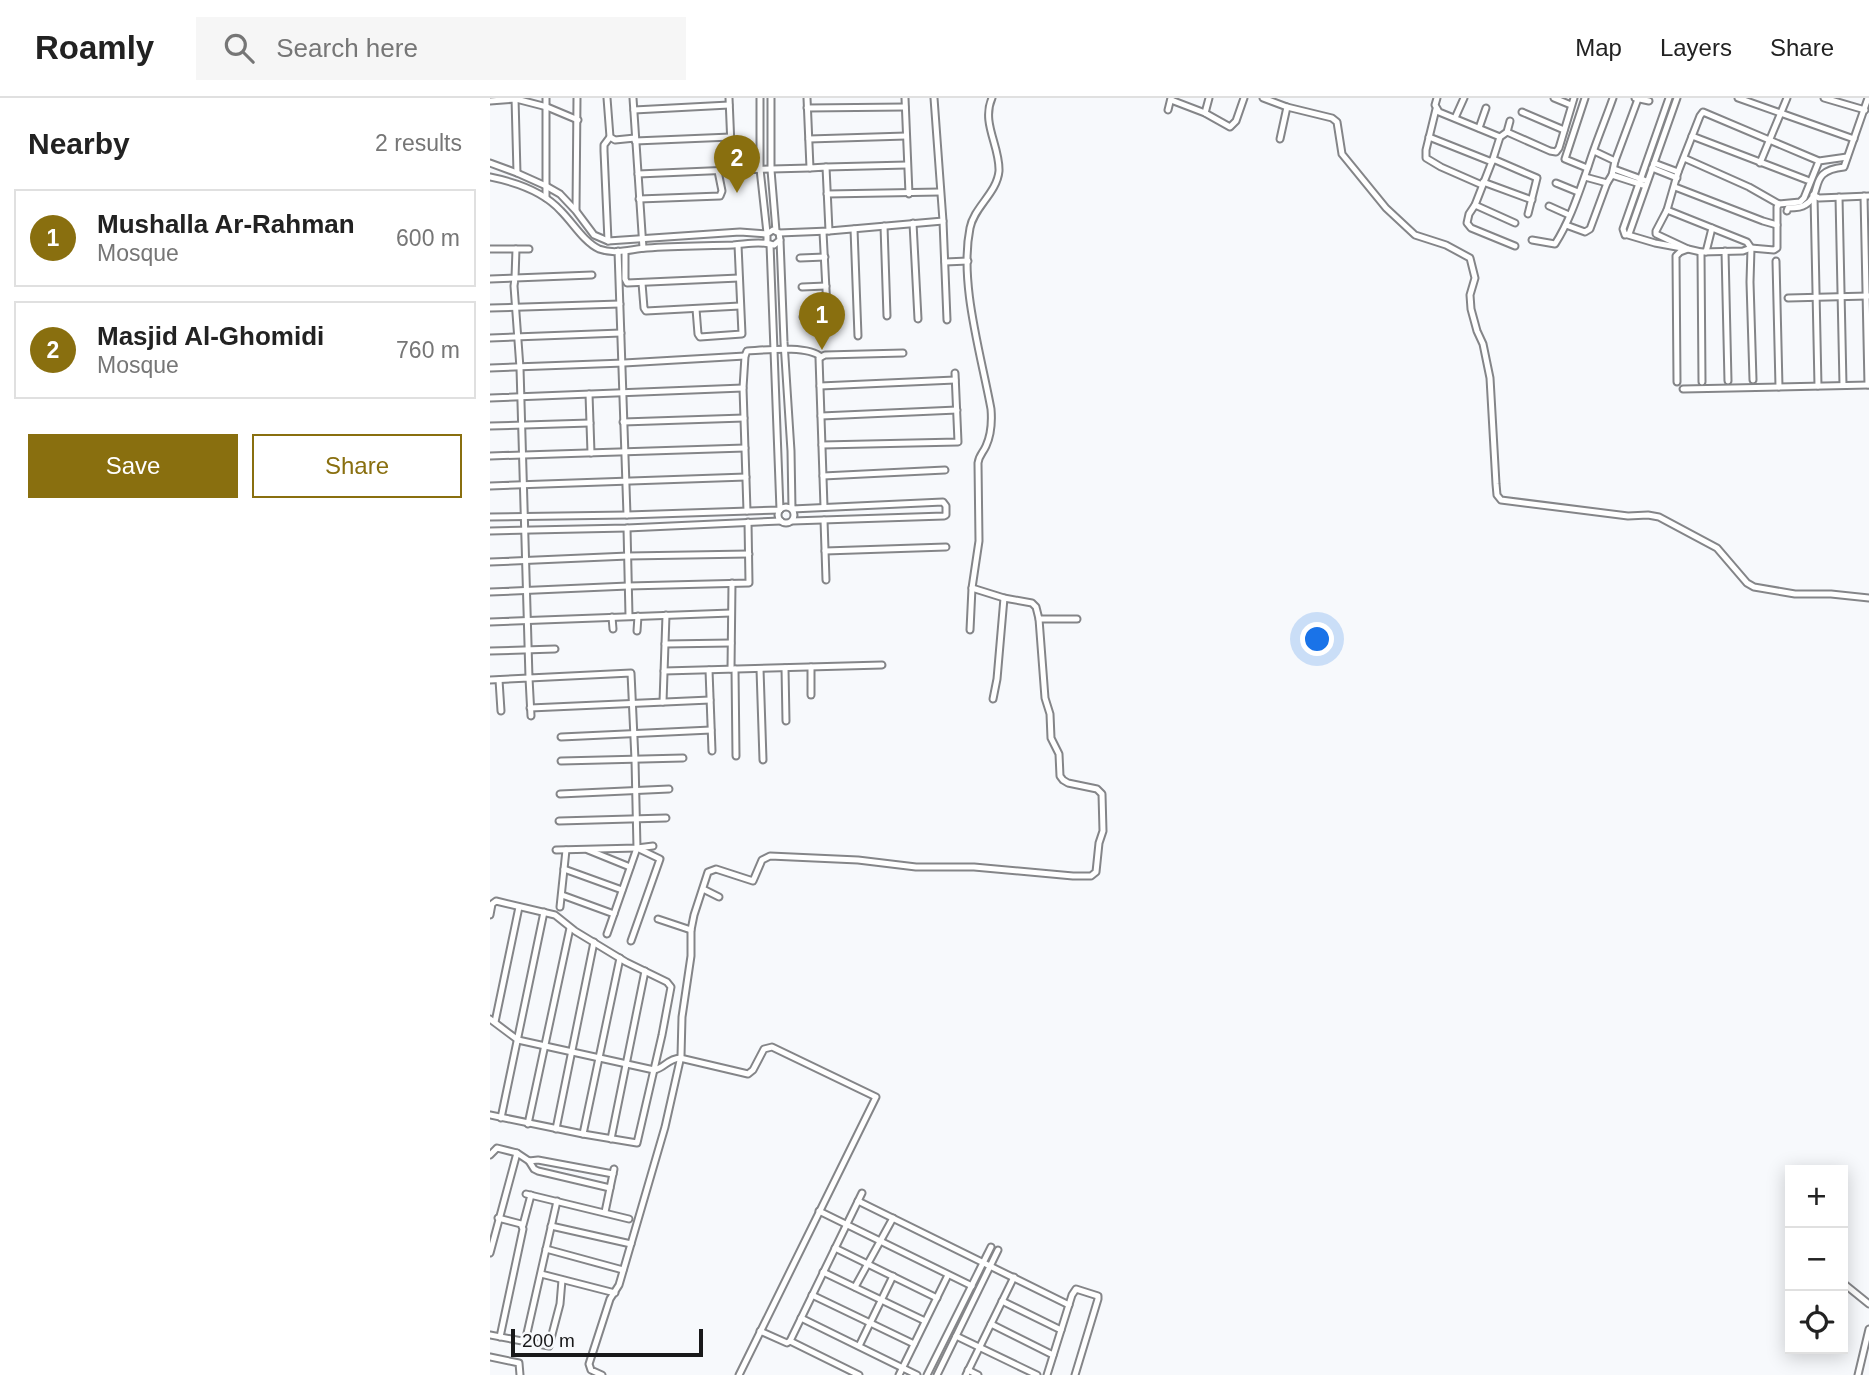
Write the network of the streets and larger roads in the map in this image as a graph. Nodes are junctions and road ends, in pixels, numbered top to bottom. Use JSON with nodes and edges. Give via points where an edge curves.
{"nodes":[{"id":1,"x":546,"y":98,"type":"edge"},
{"id":2,"x":577,"y":98,"type":"edge"},
{"id":3,"x":607,"y":98,"type":"edge"},
{"id":4,"x":633,"y":98,"type":"edge"},
{"id":5,"x":760,"y":98,"type":"edge"},
{"id":6,"x":771,"y":98,"type":"edge"},
{"id":7,"x":807,"y":98,"type":"edge"},
{"id":8,"x":905,"y":98,"type":"edge"},
{"id":9,"x":934,"y":98,"type":"edge"},
{"id":10,"x":992,"y":98,"type":"edge"},
{"id":11,"x":1209,"y":98,"type":"edge"},
{"id":12,"x":1244,"y":98,"type":"edge"},
{"id":13,"x":1263,"y":98,"type":"edge"},
{"id":14,"x":1437,"y":98,"type":"edge"},
{"id":15,"x":1464,"y":98,"type":"edge"},
{"id":16,"x":1554,"y":98,"type":"edge"},
{"id":17,"x":1574,"y":98,"type":"edge"},
{"id":18,"x":1585,"y":98,"type":"edge"},
{"id":19,"x":1613,"y":98,"type":"edge"},
{"id":20,"x":1669,"y":98,"type":"edge"},
{"id":21,"x":1677,"y":98,"type":"edge"},
{"id":22,"x":1738,"y":98,"type":"edge"},
{"id":23,"x":1787,"y":98,"type":"edge"},
{"id":24,"x":1824,"y":98,"type":"edge"},
{"id":25,"x":1868,"y":98,"type":"edge"},
{"id":26,"x":515,"y":99,"type":"edge"},
{"id":27,"x":1171,"y":99,"type":"edge"},
{"id":28,"x":1637,"y":99,"type":"edge"},
{"id":29,"x":490,"y":101,"type":"edge"},
{"id":30,"x":729,"y":101,"type":"edge"},
{"id":31,"x":1649,"y":101,"type":"dead end"},
{"id":32,"x":1571,"y":106,"type":"junction"},
{"id":33,"x":547,"y":107,"type":"junction"},
{"id":34,"x":905,"y":107,"type":"junction"},
{"id":35,"x":1287,"y":107,"type":"junction"},
{"id":36,"x":807,"y":108,"type":"junction"},
{"id":37,"x":1486,"y":108,"type":"dead end"},
{"id":38,"x":1436,"y":109,"type":"junction"},
{"id":39,"x":634,"y":110,"type":"junction"},
{"id":40,"x":1168,"y":110,"type":"dead end"},
{"id":41,"x":1865,"y":110,"type":"junction"},
{"id":42,"x":1522,"y":112,"type":"dead end"},
{"id":43,"x":1205,"y":113,"type":"junction"},
{"id":44,"x":1780,"y":114,"type":"junction"},
{"id":45,"x":1455,"y":118,"type":"junction"},
{"id":46,"x":578,"y":120,"type":"junction"},
{"id":47,"x":1510,"y":121,"type":"dead end"},
{"id":48,"x":1859,"y":125,"type":"junction"},
{"id":49,"x":1869,"y":125,"type":"edge"},
{"id":50,"x":1479,"y":128,"type":"junction"},
{"id":51,"x":1564,"y":130,"type":"junction"},
{"id":52,"x":1507,"y":132,"type":"junction"},
{"id":53,"x":906,"y":136,"type":"junction"},
{"id":54,"x":1692,"y":136,"type":"junction"},
{"id":55,"x":610,"y":137,"type":"junction"},
{"id":56,"x":731,"y":137,"type":"junction"},
{"id":57,"x":1429,"y":137,"type":"junction"},
{"id":58,"x":1500,"y":138,"type":"junction"},
{"id":59,"x":809,"y":139,"type":"junction"},
{"id":60,"x":1280,"y":139,"type":"dead end"},
{"id":61,"x":1854,"y":139,"type":"junction"},
{"id":62,"x":635,"y":140,"type":"junction"},
{"id":63,"x":1769,"y":140,"type":"junction"},
{"id":64,"x":1594,"y":151,"type":"junction"},
{"id":65,"x":1847,"y":157,"type":"junction"},
{"id":66,"x":1684,"y":158,"type":"junction"},
{"id":67,"x":1493,"y":160,"type":"junction"},
{"id":68,"x":1615,"y":161,"type":"junction"},
{"id":69,"x":1819,"y":161,"type":"junction"},
{"id":70,"x":490,"y":163,"type":"edge"},
{"id":71,"x":1760,"y":163,"type":"junction"},
{"id":72,"x":907,"y":165,"type":"junction"},
{"id":73,"x":1653,"y":166,"type":"junction"},
{"id":74,"x":826,"y":167,"type":"junction"},
{"id":75,"x":810,"y":168,"type":"junction"},
{"id":76,"x":1587,"y":168,"type":"junction"},
{"id":77,"x":760,"y":169,"type":"junction"},
{"id":78,"x":732,"y":170,"type":"junction"},
{"id":79,"x":771,"y":170,"type":"junction"},
{"id":80,"x":718,"y":171,"type":"junction"},
{"id":81,"x":1614,"y":172,"type":"junction"},
{"id":82,"x":517,"y":173,"type":"junction"},
{"id":83,"x":638,"y":174,"type":"junction"},
{"id":84,"x":1677,"y":175,"type":"junction"},
{"id":85,"x":490,"y":177,"type":"edge"},
{"id":86,"x":1585,"y":177,"type":"junction"},
{"id":87,"x":1807,"y":180,"type":"dead end"},
{"id":88,"x":1643,"y":182,"type":"junction"},
{"id":89,"x":1556,"y":183,"type":"dead end"},
{"id":90,"x":1607,"y":183,"type":"junction"},
{"id":91,"x":1483,"y":184,"type":"junction"},
{"id":92,"x":546,"y":186,"type":"junction"},
{"id":93,"x":1675,"y":187,"type":"junction"},
{"id":94,"x":773,"y":192,"type":"junction"},
{"id":95,"x":940,"y":192,"type":"junction"},
{"id":96,"x":1578,"y":192,"type":"junction"},
{"id":97,"x":763,"y":193,"type":"junction"},
{"id":98,"x":827,"y":194,"type":"junction"},
{"id":99,"x":909,"y":194,"type":"junction"},
{"id":100,"x":1814,"y":195,"type":"junction"},
{"id":101,"x":1867,"y":196,"type":"edge"},
{"id":102,"x":1839,"y":197,"type":"junction"},
{"id":103,"x":546,"y":198,"type":"junction"},
{"id":104,"x":639,"y":199,"type":"junction"},
{"id":105,"x":1532,"y":200,"type":"junction"},
{"id":106,"x":1779,"y":204,"type":"junction"},
{"id":107,"x":1475,"y":205,"type":"junction"},
{"id":108,"x":1549,"y":206,"type":"dead end"},
{"id":109,"x":1667,"y":210,"type":"junction"},
{"id":110,"x":576,"y":211,"type":"junction"},
{"id":111,"x":1787,"y":211,"type":"dead end"},
{"id":112,"x":1528,"y":214,"type":"dead end"},
{"id":113,"x":1569,"y":215,"type":"junction"},
{"id":114,"x":943,"y":221,"type":"junction"},
{"id":115,"x":1515,"y":222,"type":"dead end"},
{"id":116,"x":913,"y":223,"type":"junction"},
{"id":117,"x":1566,"y":225,"type":"junction"},
{"id":118,"x":1777,"y":225,"type":"junction"},
{"id":119,"x":884,"y":226,"type":"junction"},
{"id":120,"x":1712,"y":228,"type":"junction"},
{"id":121,"x":854,"y":229,"type":"junction"},
{"id":122,"x":826,"y":231,"type":"junction"},
{"id":123,"x":767,"y":234,"type":"junction"},
{"id":124,"x":779,"y":234,"type":"junction"},
{"id":125,"x":643,"y":240,"type":"junction"},
{"id":126,"x":1532,"y":240,"type":"dead end"},
{"id":127,"x":608,"y":241,"type":"junction"},
{"id":128,"x":769,"y":243,"type":"junction"},
{"id":129,"x":738,"y":245,"type":"junction"},
{"id":130,"x":1515,"y":246,"type":"dead end"},
{"id":131,"x":643,"y":248,"type":"junction"},
{"id":132,"x":1751,"y":248,"type":"junction"},
{"id":133,"x":490,"y":249,"type":"edge"},
{"id":134,"x":516,"y":249,"type":"junction"},
{"id":135,"x":529,"y":249,"type":"dead end"},
{"id":136,"x":1688,"y":249,"type":"junction"},
{"id":137,"x":1725,"y":251,"type":"junction"},
{"id":138,"x":621,"y":252,"type":"junction"},
{"id":139,"x":1703,"y":252,"type":"junction"},
{"id":140,"x":825,"y":257,"type":"junction"},
{"id":141,"x":800,"y":258,"type":"dead end"},
{"id":142,"x":968,"y":261,"type":"junction"},
{"id":143,"x":1776,"y":261,"type":"dead end"},
{"id":144,"x":945,"y":262,"type":"junction"},
{"id":145,"x":592,"y":275,"type":"dead end"},
{"id":146,"x":514,"y":278,"type":"junction"},
{"id":147,"x":739,"y":278,"type":"junction"},
{"id":148,"x":490,"y":279,"type":"edge"},
{"id":149,"x":642,"y":283,"type":"junction"},
{"id":150,"x":826,"y":286,"type":"junction"},
{"id":151,"x":802,"y":287,"type":"dead end"},
{"id":152,"x":1868,"y":296,"type":"edge"},
{"id":153,"x":1816,"y":297,"type":"junction"},
{"id":154,"x":1840,"y":297,"type":"junction"},
{"id":155,"x":1787,"y":298,"type":"dead end"},
{"id":156,"x":620,"y":304,"type":"junction"},
{"id":157,"x":740,"y":306,"type":"junction"},
{"id":158,"x":516,"y":307,"type":"junction"},
{"id":159,"x":490,"y":308,"type":"edge"},
{"id":160,"x":696,"y":309,"type":"junction"},
{"id":161,"x":827,"y":315,"type":"junction"},
{"id":162,"x":887,"y":316,"type":"dead end"},
{"id":163,"x":803,"y":317,"type":"dead end"},
{"id":164,"x":918,"y":319,"type":"dead end"},
{"id":165,"x":947,"y":320,"type":"dead end"},
{"id":166,"x":828,"y":328,"type":"dead end"},
{"id":167,"x":621,"y":333,"type":"junction"},
{"id":168,"x":858,"y":336,"type":"dead end"},
{"id":169,"x":518,"y":337,"type":"junction"},
{"id":170,"x":490,"y":338,"type":"edge"},
{"id":171,"x":784,"y":345,"type":"junction"},
{"id":172,"x":774,"y":350,"type":"junction"},
{"id":173,"x":903,"y":353,"type":"dead end"},
{"id":174,"x":745,"y":356,"type":"junction"},
{"id":175,"x":821,"y":357,"type":"junction"},
{"id":176,"x":621,"y":363,"type":"junction"},
{"id":177,"x":490,"y":368,"type":"edge"},
{"id":178,"x":520,"y":368,"type":"junction"},
{"id":179,"x":955,"y":373,"type":"dead end"},
{"id":180,"x":955,"y":380,"type":"junction"},
{"id":181,"x":1753,"y":380,"type":"dead end"},
{"id":182,"x":1728,"y":381,"type":"dead end"},
{"id":183,"x":1677,"y":382,"type":"dead end"},
{"id":184,"x":1702,"y":382,"type":"dead end"},
{"id":185,"x":1869,"y":385,"type":"edge"},
{"id":186,"x":820,"y":386,"type":"junction"},
{"id":187,"x":1818,"y":386,"type":"junction"},
{"id":188,"x":1843,"y":386,"type":"junction"},
{"id":189,"x":1779,"y":387,"type":"junction"},
{"id":190,"x":743,"y":388,"type":"junction"},
{"id":191,"x":1683,"y":389,"type":"dead end"},
{"id":192,"x":622,"y":393,"type":"junction"},
{"id":193,"x":589,"y":394,"type":"junction"},
{"id":194,"x":521,"y":397,"type":"junction"},
{"id":195,"x":490,"y":398,"type":"edge"},
{"id":196,"x":957,"y":410,"type":"junction"},
{"id":197,"x":821,"y":416,"type":"junction"},
{"id":198,"x":744,"y":418,"type":"junction"},
{"id":199,"x":623,"y":422,"type":"junction"},
{"id":200,"x":590,"y":423,"type":"junction"},
{"id":201,"x":521,"y":425,"type":"junction"},
{"id":202,"x":490,"y":426,"type":"edge"},
{"id":203,"x":822,"y":445,"type":"junction"},
{"id":204,"x":745,"y":448,"type":"junction"},
{"id":205,"x":778,"y":451,"type":"junction"},
{"id":206,"x":791,"y":451,"type":"junction"},
{"id":207,"x":624,"y":452,"type":"junction"},
{"id":208,"x":591,"y":453,"type":"junction"},
{"id":209,"x":523,"y":454,"type":"junction"},
{"id":210,"x":490,"y":456,"type":"edge"},
{"id":211,"x":945,"y":470,"type":"dead end"},
{"id":212,"x":823,"y":476,"type":"junction"},
{"id":213,"x":746,"y":477,"type":"junction"},
{"id":214,"x":625,"y":481,"type":"junction"},
{"id":215,"x":523,"y":485,"type":"junction"},
{"id":216,"x":490,"y":486,"type":"edge"},
{"id":217,"x":824,"y":507,"type":"junction"},
{"id":218,"x":792,"y":509,"type":"junction"},
{"id":219,"x":780,"y":510,"type":"junction"},
{"id":220,"x":736,"y":511,"type":"junction"},
{"id":221,"x":747,"y":511,"type":"junction"},
{"id":222,"x":628,"y":515,"type":"junction"},
{"id":223,"x":524,"y":516,"type":"junction"},
{"id":224,"x":490,"y":517,"type":"edge"},
{"id":225,"x":824,"y":520,"type":"junction"},
{"id":226,"x":781,"y":521,"type":"junction"},
{"id":227,"x":792,"y":521,"type":"junction"},
{"id":228,"x":736,"y":522,"type":"junction"},
{"id":229,"x":748,"y":522,"type":"junction"},
{"id":230,"x":627,"y":528,"type":"junction"},
{"id":231,"x":525,"y":530,"type":"junction"},
{"id":232,"x":490,"y":531,"type":"edge"},
{"id":233,"x":946,"y":547,"type":"dead end"},
{"id":234,"x":825,"y":551,"type":"junction"},
{"id":235,"x":749,"y":554,"type":"junction"},
{"id":236,"x":628,"y":556,"type":"junction"},
{"id":237,"x":525,"y":561,"type":"junction"},
{"id":238,"x":490,"y":562,"type":"edge"},
{"id":239,"x":827,"y":580,"type":"dead end"},
{"id":240,"x":732,"y":583,"type":"junction"},
{"id":241,"x":628,"y":586,"type":"junction"},
{"id":242,"x":972,"y":588,"type":"junction"},
{"id":243,"x":526,"y":591,"type":"junction"},
{"id":244,"x":490,"y":592,"type":"edge"},
{"id":245,"x":1869,"y":597,"type":"edge"},
{"id":246,"x":1004,"y":598,"type":"junction"},
{"id":247,"x":732,"y":612,"type":"junction"},
{"id":248,"x":666,"y":615,"type":"junction"},
{"id":249,"x":629,"y":616,"type":"junction"},
{"id":250,"x":638,"y":616,"type":"junction"},
{"id":251,"x":612,"y":617,"type":"junction"},
{"id":252,"x":587,"y":618,"type":"junction"},
{"id":253,"x":1039,"y":619,"type":"junction"},
{"id":254,"x":1077,"y":619,"type":"dead end"},
{"id":255,"x":527,"y":621,"type":"junction"},
{"id":256,"x":490,"y":622,"type":"edge"},
{"id":257,"x":588,"y":626,"type":"dead end"},
{"id":258,"x":613,"y":629,"type":"dead end"},
{"id":259,"x":970,"y":630,"type":"dead end"},
{"id":260,"x":637,"y":631,"type":"dead end"},
{"id":261,"x":731,"y":643,"type":"junction"},
{"id":262,"x":665,"y":644,"type":"junction"},
{"id":263,"x":555,"y":649,"type":"dead end"},
{"id":264,"x":528,"y":650,"type":"junction"},
{"id":265,"x":490,"y":652,"type":"edge"},
{"id":266,"x":882,"y":665,"type":"dead end"},
{"id":267,"x":811,"y":667,"type":"junction"},
{"id":268,"x":785,"y":668,"type":"junction"},
{"id":269,"x":733,"y":669,"type":"junction"},
{"id":270,"x":760,"y":669,"type":"junction"},
{"id":271,"x":709,"y":670,"type":"junction"},
{"id":272,"x":664,"y":671,"type":"junction"},
{"id":273,"x":529,"y":678,"type":"junction"},
{"id":274,"x":490,"y":680,"type":"edge"},
{"id":275,"x":499,"y":680,"type":"junction"},
{"id":276,"x":811,"y":695,"type":"dead end"},
{"id":277,"x":993,"y":699,"type":"dead end"},
{"id":278,"x":710,"y":701,"type":"junction"},
{"id":279,"x":663,"y":702,"type":"junction"},
{"id":280,"x":633,"y":704,"type":"junction"},
{"id":281,"x":530,"y":708,"type":"junction"},
{"id":282,"x":500,"y":711,"type":"dead end"},
{"id":283,"x":531,"y":716,"type":"dead end"},
{"id":284,"x":786,"y":721,"type":"dead end"},
{"id":285,"x":711,"y":730,"type":"junction"},
{"id":286,"x":633,"y":733,"type":"junction"},
{"id":287,"x":561,"y":737,"type":"dead end"},
{"id":288,"x":712,"y":751,"type":"dead end"},
{"id":289,"x":736,"y":756,"type":"dead end"},
{"id":290,"x":683,"y":758,"type":"dead end"},
{"id":291,"x":635,"y":760,"type":"junction"},
{"id":292,"x":763,"y":760,"type":"dead end"},
{"id":293,"x":561,"y":761,"type":"dead end"},
{"id":294,"x":669,"y":789,"type":"dead end"},
{"id":295,"x":635,"y":790,"type":"junction"},
{"id":296,"x":561,"y":794,"type":"dead end"},
{"id":297,"x":666,"y":818,"type":"dead end"},
{"id":298,"x":636,"y":819,"type":"junction"},
{"id":299,"x":559,"y":821,"type":"dead end"},
{"id":300,"x":653,"y":846,"type":"dead end"},
{"id":301,"x":637,"y":848,"type":"junction"},
{"id":302,"x":585,"y":849,"type":"junction"},
{"id":303,"x":556,"y":850,"type":"dead end"},
{"id":304,"x":566,"y":850,"type":"junction"},
{"id":305,"x":630,"y":867,"type":"junction"},
{"id":306,"x":565,"y":869,"type":"junction"},
{"id":307,"x":703,"y":889,"type":"junction"},
{"id":308,"x":622,"y":890,"type":"junction"},
{"id":309,"x":562,"y":895,"type":"junction"},
{"id":310,"x":719,"y":897,"type":"dead end"},
{"id":311,"x":519,"y":907,"type":"junction"},
{"id":312,"x":561,"y":907,"type":"dead end"},
{"id":313,"x":544,"y":912,"type":"junction"},
{"id":314,"x":614,"y":914,"type":"junction"},
{"id":315,"x":490,"y":915,"type":"edge"},
{"id":316,"x":657,"y":919,"type":"dead end"},
{"id":317,"x":570,"y":928,"type":"junction"},
{"id":318,"x":691,"y":930,"type":"junction"},
{"id":319,"x":607,"y":934,"type":"dead end"},
{"id":320,"x":631,"y":941,"type":"dead end"},
{"id":321,"x":594,"y":942,"type":"junction"},
{"id":322,"x":621,"y":958,"type":"junction"},
{"id":323,"x":645,"y":971,"type":"junction"},
{"id":324,"x":493,"y":1021,"type":"edge"},
{"id":325,"x":518,"y":1040,"type":"junction"},
{"id":326,"x":544,"y":1046,"type":"junction"},
{"id":327,"x":571,"y":1051,"type":"junction"},
{"id":328,"x":600,"y":1057,"type":"junction"},
{"id":329,"x":680,"y":1058,"type":"junction"},
{"id":330,"x":627,"y":1063,"type":"junction"},
{"id":331,"x":654,"y":1070,"type":"junction"},
{"id":332,"x":490,"y":1115,"type":"edge"},
{"id":333,"x":501,"y":1118,"type":"junction"},
{"id":334,"x":528,"y":1124,"type":"junction"},
{"id":335,"x":556,"y":1129,"type":"junction"},
{"id":336,"x":583,"y":1134,"type":"junction"},
{"id":337,"x":611,"y":1139,"type":"junction"},
{"id":338,"x":517,"y":1153,"type":"junction"},
{"id":339,"x":490,"y":1155,"type":"edge"},
{"id":340,"x":529,"y":1161,"type":"junction"},
{"id":341,"x":610,"y":1188,"type":"junction"},
{"id":342,"x":862,"y":1193,"type":"dead end"},
{"id":343,"x":557,"y":1201,"type":"junction"},
{"id":344,"x":858,"y":1201,"type":"junction"},
{"id":345,"x":819,"y":1211,"type":"junction"},
{"id":346,"x":606,"y":1212,"type":"junction"},
{"id":347,"x":498,"y":1218,"type":"junction"},
{"id":348,"x":893,"y":1218,"type":"junction"},
{"id":349,"x":629,"y":1219,"type":"dead end"},
{"id":350,"x":523,"y":1225,"type":"junction"},
{"id":351,"x":847,"y":1225,"type":"junction"},
{"id":352,"x":551,"y":1226,"type":"junction"},
{"id":353,"x":880,"y":1241,"type":"junction"},
{"id":354,"x":631,"y":1244,"type":"junction"},
{"id":355,"x":991,"y":1247,"type":"dead end"},
{"id":356,"x":835,"y":1248,"type":"junction"},
{"id":357,"x":546,"y":1250,"type":"junction"},
{"id":358,"x":998,"y":1250,"type":"dead end"},
{"id":359,"x":490,"y":1253,"type":"edge"},
{"id":360,"x":984,"y":1262,"type":"junction"},
{"id":361,"x":868,"y":1264,"type":"junction"},
{"id":362,"x":991,"y":1266,"type":"junction"},
{"id":363,"x":623,"y":1270,"type":"junction"},
{"id":364,"x":824,"y":1272,"type":"junction"},
{"id":365,"x":541,"y":1274,"type":"junction"},
{"id":366,"x":948,"y":1275,"type":"junction"},
{"id":367,"x":893,"y":1276,"type":"junction"},
{"id":368,"x":1014,"y":1277,"type":"junction"},
{"id":369,"x":562,"y":1280,"type":"junction"},
{"id":370,"x":972,"y":1286,"type":"junction"},
{"id":371,"x":855,"y":1287,"type":"junction"},
{"id":372,"x":1848,"y":1287,"type":"edge"},
{"id":373,"x":615,"y":1293,"type":"junction"},
{"id":374,"x":812,"y":1295,"type":"junction"},
{"id":375,"x":937,"y":1298,"type":"junction"},
{"id":376,"x":882,"y":1300,"type":"junction"},
{"id":377,"x":1002,"y":1301,"type":"junction"},
{"id":378,"x":1069,"y":1304,"type":"junction"},
{"id":379,"x":1869,"y":1304,"type":"edge"},
{"id":380,"x":801,"y":1318,"type":"junction"},
{"id":381,"x":925,"y":1321,"type":"junction"},
{"id":382,"x":871,"y":1323,"type":"junction"},
{"id":383,"x":991,"y":1324,"type":"junction"},
{"id":384,"x":1061,"y":1329,"type":"junction"},
{"id":385,"x":1869,"y":1329,"type":"edge"},
{"id":386,"x":760,"y":1331,"type":"junction"},
{"id":387,"x":490,"y":1335,"type":"edge"},
{"id":388,"x":956,"y":1336,"type":"junction"},
{"id":389,"x":500,"y":1337,"type":"junction"},
{"id":390,"x":790,"y":1341,"type":"junction"},
{"id":391,"x":526,"y":1342,"type":"junction"},
{"id":392,"x":914,"y":1344,"type":"junction"},
{"id":393,"x":859,"y":1346,"type":"junction"},
{"id":394,"x":979,"y":1348,"type":"junction"},
{"id":395,"x":1053,"y":1356,"type":"junction"},
{"id":396,"x":491,"y":1357,"type":"edge"},
{"id":397,"x":490,"y":1366,"type":"edge"},
{"id":398,"x":902,"y":1368,"type":"junction"},
{"id":399,"x":967,"y":1373,"type":"edge"},
{"id":400,"x":520,"y":1375,"type":"edge"},
{"id":401,"x":603,"y":1375,"type":"edge"},
{"id":402,"x":738,"y":1375,"type":"edge"},
{"id":403,"x":859,"y":1375,"type":"edge"},
{"id":404,"x":899,"y":1375,"type":"edge"},
{"id":405,"x":917,"y":1375,"type":"edge"},
{"id":406,"x":927,"y":1375,"type":"edge"},
{"id":407,"x":937,"y":1375,"type":"edge"},
{"id":408,"x":978,"y":1375,"type":"edge"},
{"id":409,"x":1037,"y":1375,"type":"edge"},
{"id":410,"x":1047,"y":1375,"type":"edge"},
{"id":411,"x":1075,"y":1375,"type":"edge"},
{"id":412,"x":1858,"y":1375,"type":"edge"}],
"edges":[{"from":1,"to":33,"type":"street"},
{"from":2,"to":46,"type":"street"},
{"from":3,"to":55,"type":"street"},
{"from":4,"to":39,"type":"street"},
{"from":5,"to":77,"type":"street"},
{"from":6,"to":79,"type":"street"},
{"from":7,"to":36,"type":"street"},
{"from":8,"to":34,"type":"street"},
{"from":9,"to":95,"type":"street"},
{"from":10,"to":142,"type":"street","via":[[989,121],[999,174],[971,222]]},
{"from":11,"to":43,"type":"street"},
{"from":12,"to":43,"type":"street","via":[[1232,127]]},
{"from":13,"to":35,"type":"street"},
{"from":14,"to":38,"type":"street"},
{"from":15,"to":45,"type":"street"},
{"from":16,"to":32,"type":"street"},
{"from":17,"to":32,"type":"street"},
{"from":18,"to":76,"type":"street","via":[[1565,159]]},
{"from":19,"to":64,"type":"street"},
{"from":20,"to":88,"type":"street"},
{"from":21,"to":73,"type":"street"},
{"from":22,"to":44,"type":"street"},
{"from":23,"to":44,"type":"street"},
{"from":24,"to":41,"type":"street"},
{"from":25,"to":41,"type":"street"},
{"from":26,"to":29,"type":"street"},
{"from":26,"to":33,"type":"street"},
{"from":26,"to":82,"type":"street"},
{"from":27,"to":40,"type":"street"},
{"from":27,"to":43,"type":"street"},
{"from":28,"to":31,"type":"street"},
{"from":28,"to":68,"type":"street"},
{"from":30,"to":39,"type":"street"},
{"from":30,"to":56,"type":"street"},
{"from":32,"to":51,"type":"street"},
{"from":33,"to":46,"type":"street"},
{"from":33,"to":92,"type":"street"},
{"from":34,"to":36,"type":"street"},
{"from":34,"to":53,"type":"street"},
{"from":35,"to":60,"type":"street"},
{"from":35,"to":245,"type":"street","via":[[1337,122],[1342,154],[1391,214],[1415,235],[1446,244],[1470,258],[1475,278],[1471,306],[1490,378],[1500,500],[1659,517],[1717,548],[1754,587]]},
{"from":36,"to":59,"type":"street"},
{"from":37,"to":50,"type":"street"},
{"from":38,"to":45,"type":"street"},
{"from":38,"to":57,"type":"street"},
{"from":39,"to":62,"type":"street"},
{"from":41,"to":48,"type":"street"},
{"from":42,"to":51,"type":"street"},
{"from":44,"to":61,"type":"street"},
{"from":44,"to":63,"type":"street"},
{"from":45,"to":50,"type":"street"},
{"from":46,"to":110,"type":"street"},
{"from":47,"to":52,"type":"street"},
{"from":48,"to":49,"type":"street"},
{"from":48,"to":61,"type":"street"},
{"from":50,"to":58,"type":"street"},
{"from":51,"to":52,"type":"street","via":[[1555,152]]},
{"from":52,"to":58,"type":"street"},
{"from":53,"to":59,"type":"street"},
{"from":53,"to":72,"type":"street"},
{"from":54,"to":63,"type":"street","via":[[1703,112]]},
{"from":54,"to":66,"type":"street"},
{"from":54,"to":71,"type":"street"},
{"from":55,"to":62,"type":"street"},
{"from":55,"to":127,"type":"street","via":[[604,145]]},
{"from":56,"to":62,"type":"street"},
{"from":56,"to":78,"type":"street"},
{"from":57,"to":67,"type":"street"},
{"from":57,"to":91,"type":"street","via":[[1429,161]]},
{"from":58,"to":67,"type":"street"},
{"from":59,"to":75,"type":"street"},
{"from":61,"to":65,"type":"street"},
{"from":62,"to":83,"type":"street"},
{"from":63,"to":69,"type":"street"},
{"from":63,"to":71,"type":"street"},
{"from":64,"to":68,"type":"street"},
{"from":64,"to":76,"type":"street"},
{"from":65,"to":69,"type":"street"},
{"from":65,"to":100,"type":"street","via":[[1844,167],[1826,170]]},
{"from":66,"to":84,"type":"street"},
{"from":66,"to":106,"type":"street"},
{"from":67,"to":91,"type":"street"},
{"from":67,"to":105,"type":"street","via":[[1537,178]]},
{"from":68,"to":81,"type":"street"},
{"from":69,"to":106,"type":"street","via":[[1804,198]]},
{"from":70,"to":82,"type":"street"},
{"from":71,"to":87,"type":"street"},
{"from":72,"to":74,"type":"street"},
{"from":72,"to":99,"type":"street"},
{"from":73,"to":84,"type":"street"},
{"from":73,"to":88,"type":"street"},
{"from":74,"to":75,"type":"street"},
{"from":74,"to":98,"type":"street"},
{"from":75,"to":79,"type":"street"},
{"from":76,"to":86,"type":"street"},
{"from":77,"to":78,"type":"street"},
{"from":77,"to":79,"type":"street"},
{"from":77,"to":97,"type":"street"},
{"from":78,"to":80,"type":"street"},
{"from":79,"to":94,"type":"street"},
{"from":80,"to":83,"type":"street"},
{"from":80,"to":104,"type":"street","via":[[720,195]]},
{"from":81,"to":88,"type":"street"},
{"from":81,"to":90,"type":"street"},
{"from":82,"to":92,"type":"street"},
{"from":83,"to":104,"type":"street"},
{"from":84,"to":93,"type":"street"},
{"from":85,"to":103,"type":"street"},
{"from":86,"to":90,"type":"street"},
{"from":86,"to":96,"type":"street"},
{"from":88,"to":136,"type":"street","via":[[1628,234]]},
{"from":89,"to":96,"type":"street"},
{"from":90,"to":117,"type":"street","via":[[1589,231]]},
{"from":91,"to":105,"type":"street"},
{"from":91,"to":107,"type":"street"},
{"from":92,"to":103,"type":"street"},
{"from":92,"to":110,"type":"street"},
{"from":93,"to":109,"type":"street"},
{"from":93,"to":118,"type":"street"},
{"from":94,"to":97,"type":"street"},
{"from":94,"to":124,"type":"street"},
{"from":95,"to":99,"type":"street"},
{"from":95,"to":114,"type":"street"},
{"from":96,"to":113,"type":"street"},
{"from":97,"to":123,"type":"street"},
{"from":98,"to":99,"type":"street"},
{"from":98,"to":122,"type":"street"},
{"from":100,"to":102,"type":"street"},
{"from":100,"to":111,"type":"street","via":[[1804,206]]},
{"from":100,"to":153,"type":"street"},
{"from":101,"to":102,"type":"street"},
{"from":101,"to":152,"type":"street"},
{"from":102,"to":154,"type":"street"},
{"from":103,"to":138,"type":"street","via":[[598,248]]},
{"from":104,"to":125,"type":"street"},
{"from":105,"to":112,"type":"street"},
{"from":106,"to":118,"type":"street"},
{"from":107,"to":115,"type":"street"},
{"from":107,"to":130,"type":"street","via":[[1468,226]]},
{"from":108,"to":113,"type":"street"},
{"from":109,"to":120,"type":"street"},
{"from":109,"to":136,"type":"street","via":[[1656,234]]},
{"from":110,"to":127,"type":"street","via":[[594,235]]},
{"from":113,"to":117,"type":"street"},
{"from":114,"to":116,"type":"street"},
{"from":114,"to":144,"type":"street"},
{"from":116,"to":119,"type":"street"},
{"from":116,"to":164,"type":"street"},
{"from":117,"to":126,"type":"street","via":[[1555,244]]},
{"from":118,"to":132,"type":"street","via":[[1776,250]]},
{"from":119,"to":121,"type":"street"},
{"from":119,"to":162,"type":"street"},
{"from":120,"to":132,"type":"street","via":[[1747,242]]},
{"from":120,"to":139,"type":"street"},
{"from":121,"to":122,"type":"street"},
{"from":121,"to":168,"type":"street"},
{"from":122,"to":124,"type":"street"},
{"from":122,"to":140,"type":"street"},
{"from":123,"to":124,"type":"street","via":[[773,230]]},
{"from":123,"to":125,"type":"street"},
{"from":123,"to":128,"type":"street"},
{"from":124,"to":128,"type":"street","via":[[774,245]]},
{"from":124,"to":171,"type":"street"},
{"from":125,"to":127,"type":"street"},
{"from":125,"to":131,"type":"street"},
{"from":128,"to":129,"type":"street"},
{"from":128,"to":172,"type":"street"},
{"from":129,"to":131,"type":"street"},
{"from":129,"to":147,"type":"street"},
{"from":131,"to":138,"type":"street"},
{"from":132,"to":137,"type":"street"},
{"from":132,"to":181,"type":"street"},
{"from":133,"to":134,"type":"street"},
{"from":134,"to":135,"type":"street"},
{"from":134,"to":146,"type":"street"},
{"from":136,"to":139,"type":"street"},
{"from":136,"to":183,"type":"street","via":[[1676,256]]},
{"from":137,"to":139,"type":"street"},
{"from":137,"to":182,"type":"street"},
{"from":138,"to":149,"type":"street","via":[[625,281]]},
{"from":138,"to":156,"type":"street"},
{"from":139,"to":184,"type":"street"},
{"from":140,"to":141,"type":"street"},
{"from":140,"to":150,"type":"street"},
{"from":142,"to":144,"type":"street"},
{"from":142,"to":242,"type":"street","via":[[973,320],[992,421],[978,463],[979,541]]},
{"from":143,"to":189,"type":"street"},
{"from":144,"to":165,"type":"street"},
{"from":145,"to":146,"type":"street"},
{"from":146,"to":148,"type":"street"},
{"from":146,"to":158,"type":"street"},
{"from":147,"to":149,"type":"street"},
{"from":147,"to":157,"type":"street"},
{"from":149,"to":160,"type":"street","via":[[645,310]]},
{"from":150,"to":151,"type":"street"},
{"from":150,"to":161,"type":"street"},
{"from":152,"to":154,"type":"street"},
{"from":152,"to":185,"type":"street"},
{"from":153,"to":154,"type":"street"},
{"from":153,"to":155,"type":"street"},
{"from":153,"to":187,"type":"street"},
{"from":154,"to":188,"type":"street"},
{"from":156,"to":158,"type":"street"},
{"from":156,"to":167,"type":"street"},
{"from":157,"to":160,"type":"street"},
{"from":157,"to":160,"type":"street","via":[[742,334],[725,337],[698,336]]},
{"from":158,"to":159,"type":"street"},
{"from":158,"to":169,"type":"street"},
{"from":161,"to":163,"type":"street"},
{"from":161,"to":166,"type":"street"},
{"from":167,"to":169,"type":"street"},
{"from":167,"to":176,"type":"street"},
{"from":169,"to":170,"type":"street"},
{"from":169,"to":178,"type":"street"},
{"from":171,"to":172,"type":"street"},
{"from":171,"to":175,"type":"street"},
{"from":171,"to":206,"type":"street"},
{"from":172,"to":174,"type":"street","via":[[747,351]]},
{"from":172,"to":205,"type":"street"},
{"from":173,"to":175,"type":"street"},
{"from":174,"to":176,"type":"street"},
{"from":174,"to":190,"type":"street"},
{"from":175,"to":186,"type":"street"},
{"from":176,"to":178,"type":"street"},
{"from":176,"to":192,"type":"street"},
{"from":177,"to":178,"type":"street"},
{"from":178,"to":194,"type":"street"},
{"from":179,"to":180,"type":"street"},
{"from":180,"to":186,"type":"street"},
{"from":180,"to":196,"type":"street"},
{"from":185,"to":188,"type":"street"},
{"from":186,"to":197,"type":"street"},
{"from":187,"to":188,"type":"street"},
{"from":187,"to":189,"type":"street"},
{"from":189,"to":191,"type":"street"},
{"from":190,"to":192,"type":"street"},
{"from":190,"to":198,"type":"street"},
{"from":192,"to":193,"type":"street"},
{"from":192,"to":199,"type":"street"},
{"from":193,"to":194,"type":"street"},
{"from":193,"to":200,"type":"street"},
{"from":194,"to":195,"type":"street"},
{"from":194,"to":201,"type":"street"},
{"from":196,"to":197,"type":"street"},
{"from":196,"to":203,"type":"street","via":[[958,442]]},
{"from":197,"to":203,"type":"street"},
{"from":198,"to":199,"type":"street"},
{"from":198,"to":204,"type":"street"},
{"from":199,"to":207,"type":"street"},
{"from":200,"to":201,"type":"street"},
{"from":200,"to":208,"type":"street"},
{"from":201,"to":202,"type":"street"},
{"from":201,"to":209,"type":"street"},
{"from":203,"to":212,"type":"street"},
{"from":204,"to":207,"type":"street"},
{"from":204,"to":213,"type":"street"},
{"from":205,"to":206,"type":"street"},
{"from":205,"to":219,"type":"street"},
{"from":206,"to":218,"type":"street"},
{"from":207,"to":208,"type":"street"},
{"from":207,"to":214,"type":"street"},
{"from":208,"to":209,"type":"street"},
{"from":209,"to":210,"type":"street"},
{"from":209,"to":215,"type":"street"},
{"from":211,"to":212,"type":"street"},
{"from":212,"to":217,"type":"street"},
{"from":213,"to":214,"type":"street"},
{"from":213,"to":221,"type":"street"},
{"from":214,"to":215,"type":"street"},
{"from":214,"to":222,"type":"street"},
{"from":215,"to":216,"type":"street"},
{"from":215,"to":223,"type":"street"},
{"from":217,"to":218,"type":"street"},
{"from":217,"to":225,"type":"street","via":[[943,502],[947,509],[944,516]]},
{"from":218,"to":219,"type":"street"},
{"from":218,"to":227,"type":"street"},
{"from":219,"to":221,"type":"street"},
{"from":219,"to":226,"type":"street"},
{"from":220,"to":221,"type":"street"},
{"from":220,"to":222,"type":"street"},
{"from":220,"to":228,"type":"street"},
{"from":222,"to":223,"type":"street"},
{"from":223,"to":224,"type":"street"},
{"from":223,"to":231,"type":"street"},
{"from":225,"to":227,"type":"street"},
{"from":225,"to":234,"type":"street"},
{"from":226,"to":227,"type":"street"},
{"from":226,"to":229,"type":"street"},
{"from":228,"to":229,"type":"street"},
{"from":228,"to":230,"type":"street"},
{"from":229,"to":235,"type":"street"},
{"from":230,"to":231,"type":"street"},
{"from":230,"to":236,"type":"street"},
{"from":231,"to":232,"type":"street"},
{"from":231,"to":237,"type":"street"},
{"from":233,"to":234,"type":"street"},
{"from":234,"to":239,"type":"street"},
{"from":235,"to":236,"type":"street"},
{"from":235,"to":240,"type":"street","via":[[749,583]]},
{"from":236,"to":237,"type":"street"},
{"from":236,"to":241,"type":"street"},
{"from":237,"to":238,"type":"street"},
{"from":237,"to":243,"type":"street"},
{"from":240,"to":241,"type":"street"},
{"from":240,"to":247,"type":"street"},
{"from":241,"to":243,"type":"street"},
{"from":241,"to":249,"type":"street"},
{"from":242,"to":246,"type":"street"},
{"from":242,"to":259,"type":"street"},
{"from":243,"to":244,"type":"street"},
{"from":243,"to":255,"type":"street"},
{"from":246,"to":253,"type":"street","via":[[1032,603]]},
{"from":246,"to":277,"type":"street"},
{"from":247,"to":248,"type":"street"},
{"from":247,"to":261,"type":"street"},
{"from":248,"to":250,"type":"street"},
{"from":248,"to":262,"type":"street"},
{"from":249,"to":250,"type":"street"},
{"from":249,"to":251,"type":"street"},
{"from":250,"to":260,"type":"street"},
{"from":251,"to":252,"type":"street"},
{"from":251,"to":258,"type":"street"},
{"from":252,"to":255,"type":"street"},
{"from":252,"to":257,"type":"street"},
{"from":253,"to":254,"type":"street"},
{"from":253,"to":307,"type":"street","via":[[1045,698],[1060,776],[1102,794],[1103,834],[1095,874],[770,856],[762,860],[753,881],[712,869]]},
{"from":255,"to":256,"type":"street"},
{"from":255,"to":264,"type":"street"},
{"from":261,"to":262,"type":"street"},
{"from":261,"to":269,"type":"street"},
{"from":262,"to":272,"type":"street"},
{"from":263,"to":264,"type":"street"},
{"from":264,"to":265,"type":"street"},
{"from":264,"to":273,"type":"street"},
{"from":266,"to":267,"type":"street"},
{"from":267,"to":268,"type":"street"},
{"from":267,"to":276,"type":"street"},
{"from":268,"to":270,"type":"street"},
{"from":268,"to":284,"type":"street"},
{"from":269,"to":270,"type":"street"},
{"from":269,"to":271,"type":"street"},
{"from":269,"to":289,"type":"street"},
{"from":270,"to":292,"type":"street"},
{"from":271,"to":272,"type":"street"},
{"from":271,"to":278,"type":"street"},
{"from":272,"to":279,"type":"street"},
{"from":273,"to":275,"type":"street"},
{"from":273,"to":280,"type":"street","via":[[631,673]]},
{"from":273,"to":281,"type":"street"},
{"from":274,"to":275,"type":"street"},
{"from":275,"to":282,"type":"street"},
{"from":278,"to":279,"type":"street"},
{"from":278,"to":285,"type":"street"},
{"from":279,"to":280,"type":"street"},
{"from":280,"to":281,"type":"street"},
{"from":280,"to":286,"type":"street"},
{"from":281,"to":283,"type":"street"},
{"from":285,"to":286,"type":"street"},
{"from":285,"to":288,"type":"street"},
{"from":286,"to":287,"type":"street"},
{"from":286,"to":291,"type":"street"},
{"from":290,"to":291,"type":"street"},
{"from":291,"to":293,"type":"street"},
{"from":291,"to":295,"type":"street"},
{"from":294,"to":295,"type":"street"},
{"from":295,"to":296,"type":"street"},
{"from":295,"to":298,"type":"street"},
{"from":297,"to":298,"type":"street"},
{"from":298,"to":299,"type":"street"},
{"from":298,"to":301,"type":"street"},
{"from":300,"to":301,"type":"street"},
{"from":301,"to":302,"type":"street"},
{"from":301,"to":305,"type":"street"},
{"from":301,"to":320,"type":"street","via":[[660,859]]},
{"from":302,"to":304,"type":"street"},
{"from":302,"to":305,"type":"street"},
{"from":303,"to":304,"type":"street"},
{"from":304,"to":306,"type":"street"},
{"from":305,"to":308,"type":"street"},
{"from":306,"to":308,"type":"street"},
{"from":306,"to":309,"type":"street"},
{"from":307,"to":310,"type":"street"},
{"from":307,"to":318,"type":"street"},
{"from":308,"to":314,"type":"street"},
{"from":309,"to":312,"type":"street"},
{"from":309,"to":314,"type":"street"},
{"from":311,"to":313,"type":"street"},
{"from":311,"to":315,"type":"street","via":[[495,901]]},
{"from":311,"to":324,"type":"street"},
{"from":313,"to":317,"type":"street","via":[[559,917]]},
{"from":313,"to":325,"type":"street"},
{"from":314,"to":319,"type":"street"},
{"from":316,"to":318,"type":"street"},
{"from":317,"to":321,"type":"street"},
{"from":317,"to":326,"type":"street"},
{"from":318,"to":329,"type":"street"},
{"from":321,"to":322,"type":"street"},
{"from":321,"to":327,"type":"street"},
{"from":322,"to":323,"type":"street"},
{"from":322,"to":328,"type":"street"},
{"from":323,"to":330,"type":"street"},
{"from":323,"to":331,"type":"street","via":[[671,987]]},
{"from":324,"to":325,"type":"street"},
{"from":325,"to":326,"type":"street"},
{"from":325,"to":333,"type":"street"},
{"from":326,"to":327,"type":"street"},
{"from":326,"to":334,"type":"street"},
{"from":327,"to":328,"type":"street"},
{"from":327,"to":335,"type":"street"},
{"from":328,"to":330,"type":"street"},
{"from":328,"to":336,"type":"street"},
{"from":329,"to":331,"type":"street"},
{"from":329,"to":345,"type":"street","via":[[748,1074],[764,1049],[772,1047],[876,1097]]},
{"from":329,"to":354,"type":"street","via":[[664,1133]]},
{"from":330,"to":331,"type":"street"},
{"from":330,"to":337,"type":"street"},
{"from":331,"to":337,"type":"street","via":[[639,1142]]},
{"from":332,"to":333,"type":"street"},
{"from":333,"to":334,"type":"street"},
{"from":334,"to":335,"type":"street"},
{"from":335,"to":336,"type":"street"},
{"from":336,"to":337,"type":"street"},
{"from":338,"to":339,"type":"street","via":[[497,1148]]},
{"from":338,"to":340,"type":"street"},
{"from":338,"to":347,"type":"street"},
{"from":340,"to":341,"type":"street","via":[[538,1171]]},
{"from":340,"to":341,"type":"street","via":[[614,1171]]},
{"from":341,"to":346,"type":"street"},
{"from":342,"to":344,"type":"street"},
{"from":343,"to":346,"type":"street"},
{"from":343,"to":350,"type":"street","via":[[528,1195]]},
{"from":343,"to":352,"type":"street"},
{"from":344,"to":348,"type":"street"},
{"from":344,"to":351,"type":"street"},
{"from":345,"to":351,"type":"street"},
{"from":345,"to":386,"type":"street"},
{"from":346,"to":349,"type":"street"},
{"from":347,"to":350,"type":"street"},
{"from":347,"to":359,"type":"street"},
{"from":348,"to":353,"type":"street"},
{"from":348,"to":360,"type":"street"},
{"from":350,"to":389,"type":"street"},
{"from":351,"to":353,"type":"street"},
{"from":351,"to":356,"type":"street"},
{"from":352,"to":354,"type":"street"},
{"from":352,"to":357,"type":"street"},
{"from":353,"to":361,"type":"street"},
{"from":353,"to":366,"type":"street"},
{"from":354,"to":363,"type":"street"},
{"from":355,"to":360,"type":"street"},
{"from":356,"to":361,"type":"street"},
{"from":356,"to":364,"type":"street"},
{"from":357,"to":363,"type":"street"},
{"from":357,"to":365,"type":"street"},
{"from":358,"to":362,"type":"street"},
{"from":360,"to":362,"type":"street"},
{"from":360,"to":370,"type":"street"},
{"from":361,"to":367,"type":"street"},
{"from":361,"to":371,"type":"street"},
{"from":362,"to":368,"type":"street"},
{"from":362,"to":388,"type":"street"},
{"from":363,"to":373,"type":"street"},
{"from":364,"to":371,"type":"street"},
{"from":364,"to":374,"type":"street"},
{"from":365,"to":369,"type":"street"},
{"from":365,"to":391,"type":"street"},
{"from":366,"to":370,"type":"street"},
{"from":366,"to":375,"type":"street"},
{"from":367,"to":375,"type":"street"},
{"from":367,"to":376,"type":"street"},
{"from":368,"to":377,"type":"street"},
{"from":368,"to":378,"type":"street"},
{"from":369,"to":373,"type":"street"},
{"from":369,"to":391,"type":"street","via":[[550,1344]]},
{"from":370,"to":406,"type":"street"},
{"from":371,"to":376,"type":"street"},
{"from":372,"to":379,"type":"street"},
{"from":373,"to":401,"type":"street","via":[[589,1364]]},
{"from":374,"to":380,"type":"street"},
{"from":374,"to":382,"type":"street"},
{"from":375,"to":381,"type":"street"},
{"from":376,"to":381,"type":"street"},
{"from":376,"to":382,"type":"street"},
{"from":377,"to":383,"type":"street"},
{"from":377,"to":384,"type":"street"},
{"from":378,"to":384,"type":"street"},
{"from":378,"to":411,"type":"street","via":[[1076,1289],[1098,1296]]},
{"from":380,"to":390,"type":"street"},
{"from":380,"to":393,"type":"street"},
{"from":381,"to":392,"type":"street"},
{"from":382,"to":392,"type":"street"},
{"from":382,"to":393,"type":"street"},
{"from":383,"to":394,"type":"street"},
{"from":383,"to":395,"type":"street"},
{"from":384,"to":395,"type":"street"},
{"from":385,"to":412,"type":"street"},
{"from":386,"to":390,"type":"street"},
{"from":386,"to":402,"type":"street"},
{"from":387,"to":389,"type":"street"},
{"from":388,"to":394,"type":"street"},
{"from":388,"to":407,"type":"street"},
{"from":389,"to":391,"type":"street"},
{"from":390,"to":403,"type":"street"},
{"from":392,"to":398,"type":"street"},
{"from":393,"to":398,"type":"street"},
{"from":394,"to":399,"type":"street"},
{"from":394,"to":409,"type":"street"},
{"from":395,"to":410,"type":"street"},
{"from":396,"to":397,"type":"street"},
{"from":396,"to":400,"type":"street","via":[[519,1363]]},
{"from":398,"to":404,"type":"street"},
{"from":398,"to":405,"type":"street"},
{"from":399,"to":408,"type":"street"}]}
